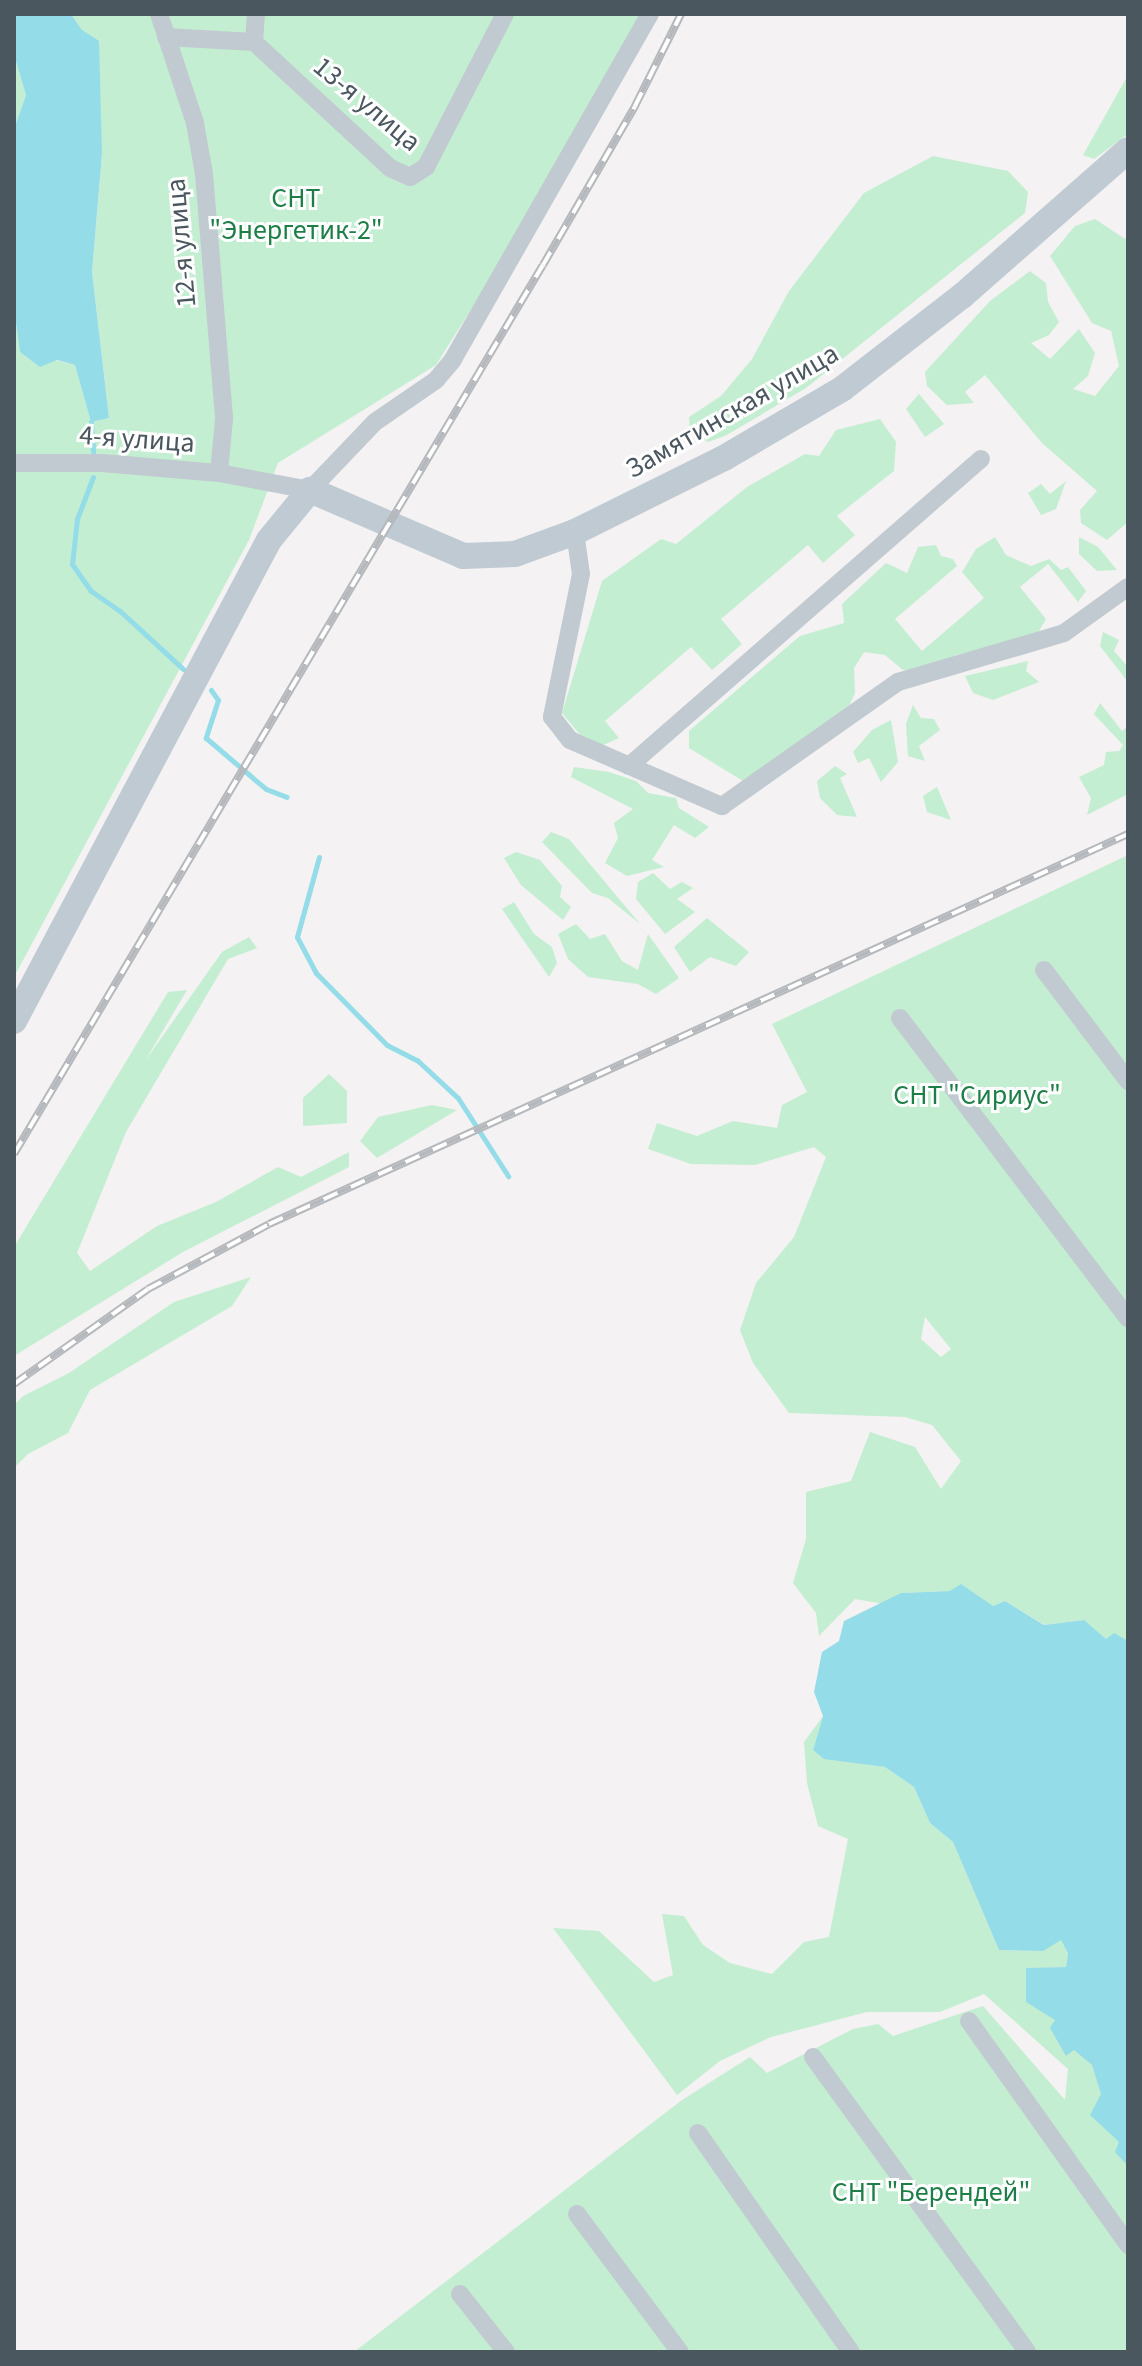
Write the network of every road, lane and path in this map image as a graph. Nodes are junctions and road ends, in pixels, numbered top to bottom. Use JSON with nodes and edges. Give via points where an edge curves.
{"nodes":[{"id":1,"x":159,"y":14,"type":"edge"},
{"id":2,"x":256,"y":14,"type":"edge"},
{"id":3,"x":505,"y":14,"type":"edge"},
{"id":4,"x":650,"y":14,"type":"edge"},
{"id":5,"x":166,"y":37,"type":"junction"},
{"id":6,"x":254,"y":42,"type":"junction"},
{"id":7,"x":1128,"y":150,"type":"edge"},
{"id":8,"x":981,"y":459,"type":"dead end"},
{"id":9,"x":14,"y":463,"type":"edge"},
{"id":10,"x":219,"y":473,"type":"junction"},
{"id":11,"x":310,"y":490,"type":"junction"},
{"id":12,"x":575,"y":532,"type":"junction"},
{"id":13,"x":1128,"y":587,"type":"edge"},
{"id":14,"x":629,"y":766,"type":"junction"},
{"id":15,"x":1044,"y":970,"type":"dead end"},
{"id":16,"x":900,"y":1018,"type":"dead end"},
{"id":17,"x":14,"y":1021,"type":"edge"},
{"id":18,"x":1128,"y":1081,"type":"edge"},
{"id":19,"x":1128,"y":1318,"type":"edge"},
{"id":20,"x":969,"y":2021,"type":"dead end"},
{"id":21,"x":813,"y":2057,"type":"dead end"},
{"id":22,"x":698,"y":2133,"type":"dead end"},
{"id":23,"x":577,"y":2214,"type":"dead end"},
{"id":24,"x":1128,"y":2245,"type":"edge"},
{"id":25,"x":460,"y":2294,"type":"dead end"},
{"id":26,"x":506,"y":2352,"type":"edge"},
{"id":27,"x":680,"y":2352,"type":"edge"},
{"id":28,"x":851,"y":2352,"type":"edge"},
{"id":29,"x":1027,"y":2352,"type":"edge"}],
"edges":[{"from":1,"to":5,"type":"street","name":"12-я улица"},
{"from":2,"to":6,"type":"street"},
{"from":3,"to":6,"type":"street","name":"13-я улица","via":[[426,167],[410,177],[390,168]]},
{"from":4,"to":11,"type":"street","via":[[452,361],[436,380],[375,422]]},
{"from":5,"to":6,"type":"street"},
{"from":5,"to":10,"type":"street","name":"12-я улица","via":[[195,123],[204,174],[224,419]]},
{"from":7,"to":12,"type":"street","name":"Замятинская улица","via":[[962,296],[842,389],[724,458]]},
{"from":8,"to":14,"type":"street"},
{"from":9,"to":10,"type":"street","name":"4-я улица","via":[[102,463]]},
{"from":10,"to":11,"type":"street","name":"4-я улица"},
{"from":11,"to":12,"type":"street","name":"Замятинская улица","via":[[463,556],[515,554]]},
{"from":11,"to":17,"type":"street","via":[[269,540]]},
{"from":12,"to":14,"type":"street","via":[[581,574],[552,717],[570,740]]},
{"from":13,"to":14,"type":"street","via":[[1064,633],[898,682],[722,806]]},
{"from":15,"to":18,"type":"street"},
{"from":16,"to":19,"type":"street"},
{"from":20,"to":24,"type":"street"},
{"from":21,"to":29,"type":"street"},
{"from":22,"to":28,"type":"street"},
{"from":23,"to":27,"type":"street"},
{"from":25,"to":26,"type":"street"}]}
